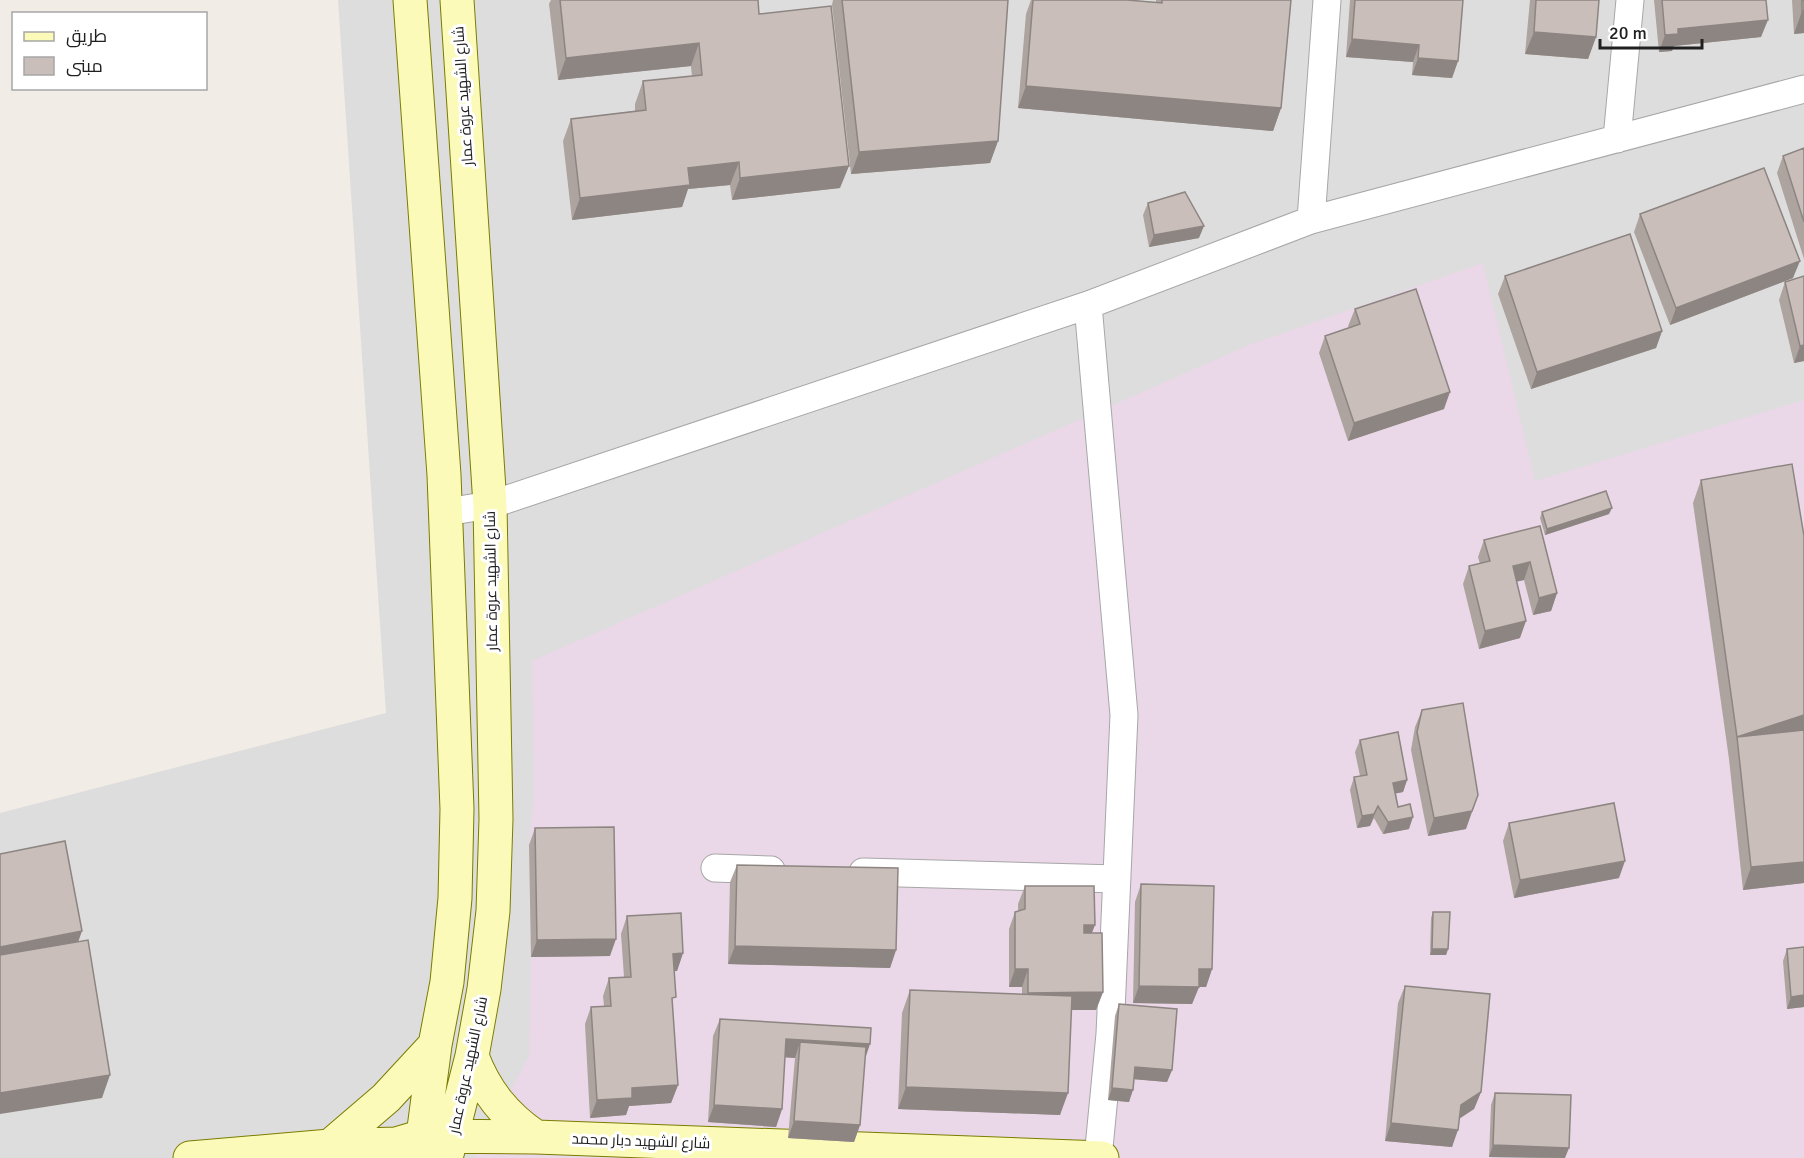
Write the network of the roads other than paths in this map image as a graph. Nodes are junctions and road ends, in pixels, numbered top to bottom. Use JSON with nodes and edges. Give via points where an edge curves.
{"nodes":[{"id":1,"x":410,"y":0,"type":"edge"},
{"id":2,"x":457,"y":0,"type":"edge"},
{"id":3,"x":1327,"y":0,"type":"edge"},
{"id":4,"x":1630,"y":0,"type":"edge"},
{"id":5,"x":1804,"y":89,"type":"edge"},
{"id":6,"x":1617,"y":139,"type":"junction"},
{"id":7,"x":1311,"y":220,"type":"junction"},
{"id":8,"x":1088,"y":306,"type":"junction"},
{"id":9,"x":490,"y":506,"type":"junction"},
{"id":10,"x":446,"y":512,"type":"junction"},
{"id":11,"x":715,"y":868,"type":"dead end"},
{"id":12,"x":798,"y":871,"type":"edge"},
{"id":13,"x":833,"y":872,"type":"edge"},
{"id":14,"x":1117,"y":879,"type":"junction"},
{"id":15,"x":435,"y":1045,"type":"junction"},
{"id":16,"x":472,"y":1056,"type":"junction"},
{"id":17,"x":536,"y":1137,"type":"junction"},
{"id":18,"x":330,"y":1146,"type":"junction"},
{"id":19,"x":430,"y":1149,"type":"edge"},
{"id":20,"x":190,"y":1158,"type":"edge"},
{"id":21,"x":563,"y":1158,"type":"edge"},
{"id":22,"x":1098,"y":1158,"type":"edge"},
{"id":23,"x":1102,"y":1158,"type":"edge"}],
"edges":[{"from":1,"to":10,"type":"street","name":"شارع الشهيد عروة عمار"},
{"from":2,"to":9,"type":"street","name":"شارع الشهيد عروة عمار"},
{"from":3,"to":7,"type":"street"},
{"from":4,"to":6,"type":"street"},
{"from":5,"to":6,"type":"street"},
{"from":6,"to":7,"type":"street"},
{"from":7,"to":8,"type":"street"},
{"from":8,"to":9,"type":"street"},
{"from":8,"to":14,"type":"street","via":[[1124,715]]},
{"from":9,"to":10,"type":"street"},
{"from":9,"to":16,"type":"street","name":"شارع الشهيد عروة عمار","via":[[496,831],[493,911]]},
{"from":10,"to":15,"type":"street","name":"شارع الشهيد عروة عمار","via":[[457,809],[455,898],[447,982]]},
{"from":11,"to":12,"type":"street"},
{"from":13,"to":14,"type":"street"},
{"from":14,"to":22,"type":"street","via":[[1110,1034]]},
{"from":15,"to":18,"type":"street","via":[[387,1098]]},
{"from":15,"to":19,"type":"street","name":"شارع الشهيد عروة عمار"},
{"from":16,"to":17,"type":"street","via":[[479,1076],[503,1111]]},
{"from":16,"to":19,"type":"street","name":"شارع الشهيد عروة عمار"},
{"from":17,"to":19,"type":"street","name":"شارع الشهيد دبار محمد"},
{"from":17,"to":22,"type":"street","name":"شارع الشهيد دبار محمد"},
{"from":18,"to":19,"type":"street","name":"شارع الشهيد دبار محمد"},
{"from":18,"to":20,"type":"street","name":"شارع الشهيد دبار محمد"},
{"from":19,"to":21,"type":"street","name":"شارع الشهيد دبار محمد"},
{"from":22,"to":23,"type":"street","name":"شارع الشهيد دبار محمد"}]}
